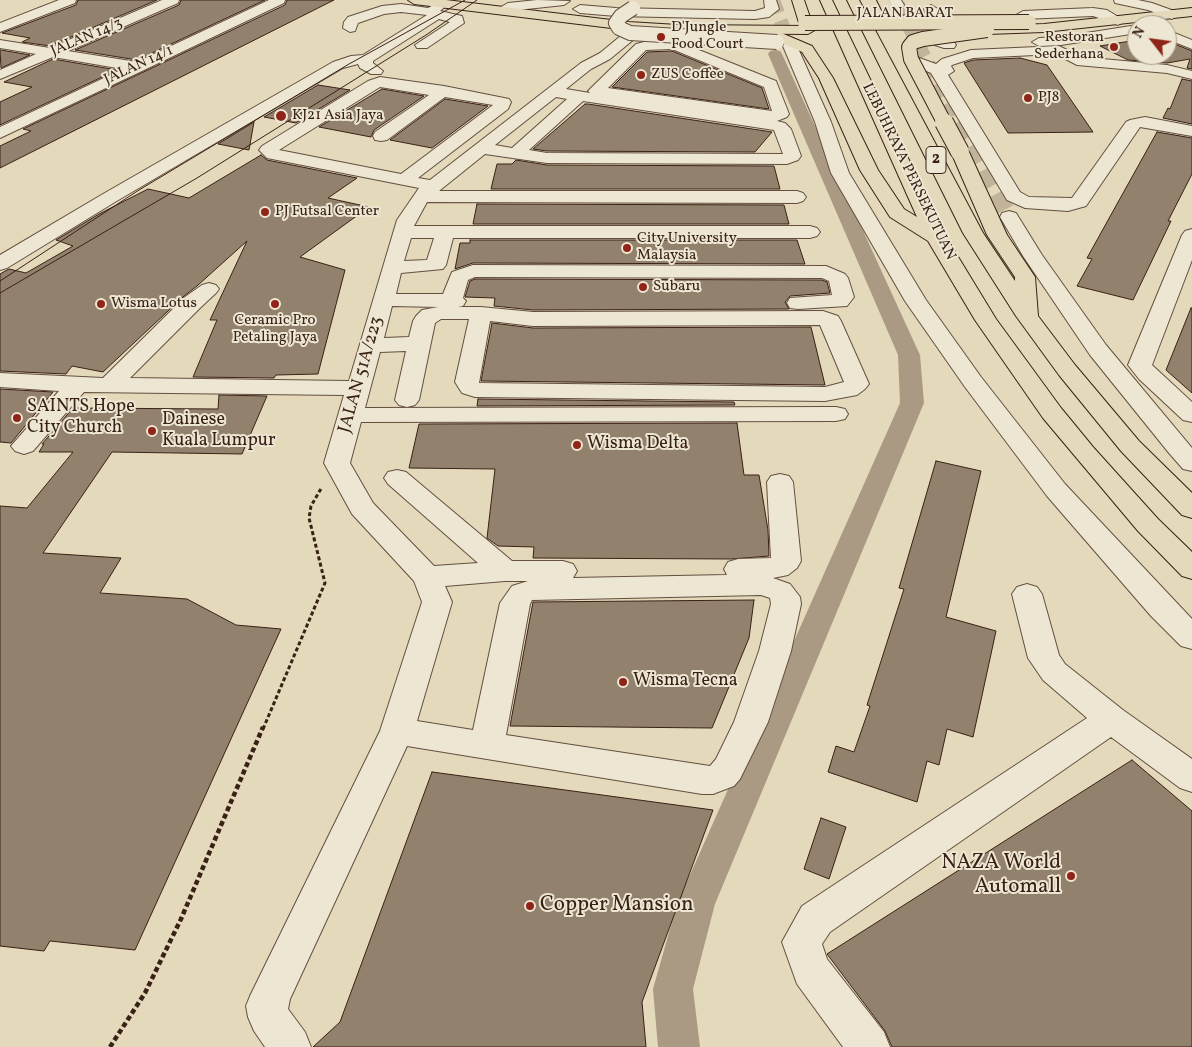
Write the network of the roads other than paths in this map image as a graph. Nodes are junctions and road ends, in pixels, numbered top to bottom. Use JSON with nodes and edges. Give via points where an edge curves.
{"nodes":[{"id":1,"x":70,"y":0,"type":"edge"},
{"id":2,"x":173,"y":0,"type":"edge"},
{"id":3,"x":279,"y":0,"type":"edge"},
{"id":4,"x":414,"y":0,"type":"edge"},
{"id":5,"x":459,"y":0,"type":"edge"},
{"id":6,"x":564,"y":0,"type":"edge"},
{"id":7,"x":593,"y":0,"type":"edge"},
{"id":8,"x":757,"y":0,"type":"edge"},
{"id":9,"x":770,"y":0,"type":"edge"},
{"id":10,"x":798,"y":0,"type":"edge"},
{"id":11,"x":826,"y":0,"type":"edge"},
{"id":12,"x":853,"y":0,"type":"edge"},
{"id":13,"x":883,"y":0,"type":"edge"},
{"id":14,"x":1119,"y":0,"type":"edge"},
{"id":15,"x":1181,"y":0,"type":"edge"},
{"id":16,"x":1192,"y":6,"type":"edge"},
{"id":17,"x":373,"y":7,"type":"edge"},
{"id":18,"x":508,"y":7,"type":"junction"},
{"id":19,"x":581,"y":7,"type":"edge"},
{"id":20,"x":633,"y":8,"type":"junction"},
{"id":21,"x":931,"y":9,"type":"dead end"},
{"id":22,"x":9,"y":10,"type":"dead end"},
{"id":23,"x":437,"y":10,"type":"junction"},
{"id":24,"x":1192,"y":12,"type":"edge"},
{"id":25,"x":35,"y":14,"type":"junction"},
{"id":26,"x":1162,"y":15,"type":"edge"},
{"id":27,"x":339,"y":18,"type":"dead end"},
{"id":28,"x":1177,"y":18,"type":"edge"},
{"id":29,"x":1030,"y":20,"type":"junction"},
{"id":30,"x":1118,"y":21,"type":"junction"},
{"id":31,"x":1127,"y":21,"type":"edge"},
{"id":32,"x":745,"y":22,"type":"junction"},
{"id":33,"x":1177,"y":22,"type":"edge"},
{"id":34,"x":895,"y":23,"type":"junction"},
{"id":35,"x":604,"y":24,"type":"junction"},
{"id":36,"x":1192,"y":24,"type":"edge"},
{"id":37,"x":806,"y":26,"type":"junction"},
{"id":38,"x":0,"y":28,"type":"edge"},
{"id":39,"x":350,"y":28,"type":"dead end"},
{"id":40,"x":654,"y":28,"type":"junction"},
{"id":41,"x":987,"y":30,"type":"junction"},
{"id":42,"x":1127,"y":31,"type":"edge"},
{"id":43,"x":1177,"y":38,"type":"edge"},
{"id":44,"x":787,"y":43,"type":"junction"},
{"id":45,"x":0,"y":44,"type":"edge"},
{"id":46,"x":1060,"y":45,"type":"junction"},
{"id":47,"x":1192,"y":45,"type":"edge"},
{"id":48,"x":977,"y":50,"type":"junction"},
{"id":49,"x":52,"y":53,"type":"junction"},
{"id":50,"x":410,"y":53,"type":"dead end"},
{"id":51,"x":366,"y":59,"type":"junction"},
{"id":52,"x":911,"y":59,"type":"junction"},
{"id":53,"x":586,"y":66,"type":"junction"},
{"id":54,"x":139,"y":67,"type":"junction"},
{"id":55,"x":947,"y":71,"type":"dead end"},
{"id":56,"x":0,"y":75,"type":"edge"},
{"id":57,"x":1192,"y":75,"type":"edge"},
{"id":58,"x":596,"y":90,"type":"junction"},
{"id":59,"x":444,"y":91,"type":"junction"},
{"id":60,"x":539,"y":93,"type":"junction"},
{"id":61,"x":580,"y":96,"type":"junction"},
{"id":62,"x":1192,"y":131,"type":"edge"},
{"id":63,"x":0,"y":133,"type":"edge"},
{"id":64,"x":381,"y":136,"type":"dead end"},
{"id":65,"x":480,"y":148,"type":"junction"},
{"id":66,"x":515,"y":154,"type":"junction"},
{"id":67,"x":383,"y":156,"type":"dead end"},
{"id":68,"x":870,"y":170,"type":"junction"},
{"id":69,"x":362,"y":172,"type":"junction"},
{"id":70,"x":404,"y":180,"type":"junction"},
{"id":71,"x":427,"y":191,"type":"junction"},
{"id":72,"x":797,"y":197,"type":"dead end"},
{"id":73,"x":860,"y":207,"type":"junction"},
{"id":74,"x":1003,"y":226,"type":"junction"},
{"id":75,"x":402,"y":232,"type":"junction"},
{"id":76,"x":445,"y":232,"type":"junction"},
{"id":77,"x":810,"y":232,"type":"dead end"},
{"id":78,"x":1192,"y":235,"type":"edge"},
{"id":79,"x":936,"y":237,"type":"junction"},
{"id":80,"x":0,"y":264,"type":"edge"},
{"id":81,"x":392,"y":268,"type":"junction"},
{"id":82,"x":209,"y":289,"type":"dead end"},
{"id":83,"x":383,"y":300,"type":"junction"},
{"id":84,"x":452,"y":301,"type":"junction"},
{"id":85,"x":482,"y":313,"type":"junction"},
{"id":86,"x":1027,"y":316,"type":"junction"},
{"id":87,"x":421,"y":335,"type":"junction"},
{"id":88,"x":373,"y":336,"type":"junction"},
{"id":89,"x":0,"y":380,"type":"edge"},
{"id":90,"x":77,"y":385,"type":"junction"},
{"id":91,"x":109,"y":386,"type":"junction"},
{"id":92,"x":358,"y":388,"type":"junction"},
{"id":93,"x":406,"y":400,"type":"dead end"},
{"id":94,"x":836,"y":414,"type":"dead end"},
{"id":95,"x":351,"y":415,"type":"junction"},
{"id":96,"x":1192,"y":415,"type":"edge"},
{"id":97,"x":24,"y":446,"type":"dead end"},
{"id":98,"x":1192,"y":462,"type":"edge"},
{"id":99,"x":397,"y":478,"type":"dead end"},
{"id":100,"x":780,"y":482,"type":"dead end"},
{"id":101,"x":1192,"y":509,"type":"edge"},
{"id":102,"x":1192,"y":569,"type":"edge"},
{"id":103,"x":505,"y":572,"type":"junction"},
{"id":104,"x":427,"y":578,"type":"junction"},
{"id":105,"x":1027,"y":594,"type":"dead end"},
{"id":106,"x":1192,"y":638,"type":"edge"},
{"id":107,"x":1111,"y":719,"type":"junction"},
{"id":108,"x":397,"y":731,"type":"junction"},
{"id":109,"x":487,"y":745,"type":"junction"},
{"id":110,"x":1192,"y":778,"type":"edge"},
{"id":111,"x":290,"y":1047,"type":"edge"},
{"id":112,"x":869,"y":1047,"type":"edge"}],
"edges":[{"from":1,"to":25,"type":"street"},
{"from":2,"to":49,"type":"street","name":"JALAN 14/3"},
{"from":3,"to":54,"type":"street","name":"JALAN 14/1"},
{"from":4,"to":23,"type":"main road"},
{"from":5,"to":18,"type":"main road"},
{"from":6,"to":18,"type":"street"},
{"from":6,"to":19,"type":"street"},
{"from":7,"to":20,"type":"street"},
{"from":8,"to":20,"type":"street","via":[[759,5],[741,9]]},
{"from":9,"to":32,"type":"street","via":[[772,9],[769,12]]},
{"from":10,"to":37,"type":"main road"},
{"from":11,"to":79,"type":"main road","name":"LEBUHRAYA PERSEKUTUAN","number":"2"},
{"from":12,"to":86,"type":"main road","name":"LEBUHRAYA PERSEKUTUAN","number":"2","via":[[973,233]]},
{"from":13,"to":34,"type":"main road"},
{"from":14,"to":26,"type":"street","via":[[1152,8]]},
{"from":14,"to":29,"type":"street","via":[[1038,9]]},
{"from":15,"to":16,"type":"street"},
{"from":17,"to":23,"type":"street"},
{"from":17,"to":27,"type":"street"},
{"from":17,"to":39,"type":"street","via":[[350,22]]},
{"from":18,"to":19,"type":"main road"},
{"from":19,"to":32,"type":"street"},
{"from":19,"to":37,"type":"main road","via":[[649,22]]},
{"from":20,"to":44,"type":"street","bridge":true,"via":[[616,23],[630,33]]},
{"from":21,"to":48,"type":"street","via":[[940,42]]},
{"from":22,"to":25,"type":"street"},
{"from":23,"to":35,"type":"main road"},
{"from":23,"to":50,"type":"street","via":[[457,19],[457,23]]},
{"from":23,"to":51,"type":"street"},
{"from":24,"to":28,"type":"main road","name":"JALAN BARAT"},
{"from":25,"to":38,"type":"street"},
{"from":29,"to":30,"type":"main road","name":"JALAN BARAT","via":[[1067,26]]},
{"from":29,"to":30,"type":"street","via":[[1092,12]]},
{"from":29,"to":34,"type":"main road","name":"JALAN BARAT","bridge":true},
{"from":29,"to":41,"type":"main road","name":"JALAN BARAT"},
{"from":30,"to":31,"type":"main road","name":"JALAN BARAT"},
{"from":32,"to":37,"type":"main road","name":"JALAN BARAT"},
{"from":32,"to":40,"type":"main road"},
{"from":32,"to":44,"type":"main road"},
{"from":33,"to":36,"type":"street"},
{"from":34,"to":37,"type":"main road","name":"JALAN BARAT","bridge":true},
{"from":35,"to":40,"type":"main road"},
{"from":35,"to":53,"type":"street","name":"JALAN 51A/223","via":[[616,31],[616,36],[592,54]]},
{"from":37,"to":41,"type":"main road","name":"JALAN BARAT","bridge":true},
{"from":40,"to":53,"type":"street","name":"JALAN 51A/223","via":[[628,37],[605,56]]},
{"from":41,"to":52,"type":"main road","bridge":true,"via":[[913,42],[909,47]]},
{"from":42,"to":46,"type":"street"},
{"from":43,"to":47,"type":"street"},
{"from":44,"to":68,"type":"main road","via":[[807,49],[815,58]]},
{"from":44,"to":73,"type":"street","via":[[823,122],[840,173]]},
{"from":45,"to":49,"type":"street"},
{"from":46,"to":48,"type":"street"},
{"from":46,"to":57,"type":"street","via":[[1078,61],[1167,69]]},
{"from":48,"to":55,"type":"street","via":[[947,62],[942,66]]},
{"from":49,"to":54,"type":"street"},
{"from":49,"to":56,"type":"street","name":"JALAN 14/3"},
{"from":51,"to":60,"type":"street","via":[[365,65],[370,69]]},
{"from":51,"to":80,"type":"street","via":[[338,65]]},
{"from":52,"to":62,"type":"street","via":[[937,70],[1013,196],[1025,202],[1068,205],[1079,202],[1132,125],[1145,122]]},
{"from":52,"to":74,"type":"main road","bridge":true},
{"from":53,"to":60,"type":"street","name":"JALAN 51A/223"},
{"from":54,"to":63,"type":"street","name":"JALAN 14/1"},
{"from":58,"to":58,"type":"street","via":[[641,47],[674,44],[771,84],[781,114],[768,116]]},
{"from":58,"to":60,"type":"street"},
{"from":59,"to":64,"type":"street"},
{"from":59,"to":69,"type":"street","via":[[376,83],[268,150],[273,154]]},
{"from":59,"to":70,"type":"street","via":[[497,100],[503,104]]},
{"from":60,"to":61,"type":"street"},
{"from":60,"to":65,"type":"street","name":"JALAN 51A/223"},
{"from":61,"to":66,"type":"street"},
{"from":61,"to":66,"type":"street","via":[[779,126],[792,156],[786,159],[547,158]]},
{"from":65,"to":66,"type":"street"},
{"from":65,"to":71,"type":"street","name":"JALAN 51A/223"},
{"from":67,"to":69,"type":"street"},
{"from":68,"to":73,"type":"street"},
{"from":68,"to":79,"type":"main road","via":[[898,213]]},
{"from":69,"to":70,"type":"street"},
{"from":70,"to":71,"type":"street"},
{"from":71,"to":72,"type":"street"},
{"from":71,"to":75,"type":"street","name":"JALAN 51A/223","via":[[406,220]]},
{"from":73,"to":106,"type":"street","via":[[922,309],[1050,482]]},
{"from":74,"to":86,"type":"main road","via":[[1025,277]]},
{"from":74,"to":98,"type":"street","via":[[1033,256],[1098,350]]},
{"from":75,"to":76,"type":"street"},
{"from":75,"to":81,"type":"street","name":"JALAN 51A/223"},
{"from":76,"to":77,"type":"street"},
{"from":76,"to":81,"type":"street","via":[[436,265]]},
{"from":78,"to":96,"type":"street","via":[[1140,364]]},
{"from":79,"to":102,"type":"main road","name":"LEBUHRAYA PERSEKUTUAN","number":"2","via":[[986,320],[1052,413],[1148,525]]},
{"from":81,"to":83,"type":"street","name":"JALAN 51A/223"},
{"from":82,"to":91,"type":"street"},
{"from":83,"to":84,"type":"street"},
{"from":83,"to":88,"type":"street","name":"JALAN 51A/223"},
{"from":84,"to":84,"type":"street","via":[[460,276],[483,271],[826,272],[838,278],[843,297],[832,302]]},
{"from":85,"to":85,"type":"street","via":[[533,319],[823,318],[830,321],[857,384],[849,390],[825,394],[475,390],[466,382]]},
{"from":85,"to":87,"type":"street","via":[[435,314],[426,318]]},
{"from":86,"to":101,"type":"main road","name":"LEBUHRAYA PERSEKUTUAN","number":"2","via":[[1130,446]]},
{"from":87,"to":88,"type":"street"},
{"from":87,"to":93,"type":"street"},
{"from":88,"to":92,"type":"street","name":"JALAN 51A/223"},
{"from":89,"to":90,"type":"street"},
{"from":90,"to":91,"type":"street"},
{"from":90,"to":97,"type":"street"},
{"from":91,"to":92,"type":"street"},
{"from":92,"to":95,"type":"street","name":"JALAN 51A/223"},
{"from":94,"to":95,"type":"street"},
{"from":95,"to":104,"type":"street","name":"JALAN 51A/223","via":[[337,463],[362,508]]},
{"from":99,"to":103,"type":"street"},
{"from":100,"to":103,"type":"street","via":[[788,556],[778,568]]},
{"from":103,"to":104,"type":"street"},
{"from":104,"to":108,"type":"street","via":[[437,602]]},
{"from":105,"to":107,"type":"street","via":[[1044,658],[1054,672]]},
{"from":107,"to":110,"type":"street"},
{"from":107,"to":112,"type":"street","via":[[816,919],[802,942],[811,970]]},
{"from":108,"to":109,"type":"street"},
{"from":108,"to":111,"type":"street","via":[[270,996],[268,1017]]},
{"from":109,"to":109,"type":"street","via":[[702,780],[722,776],[751,722],[775,651],[785,597],[780,591],[762,585],[536,589],[522,593],[514,603]]}]}
